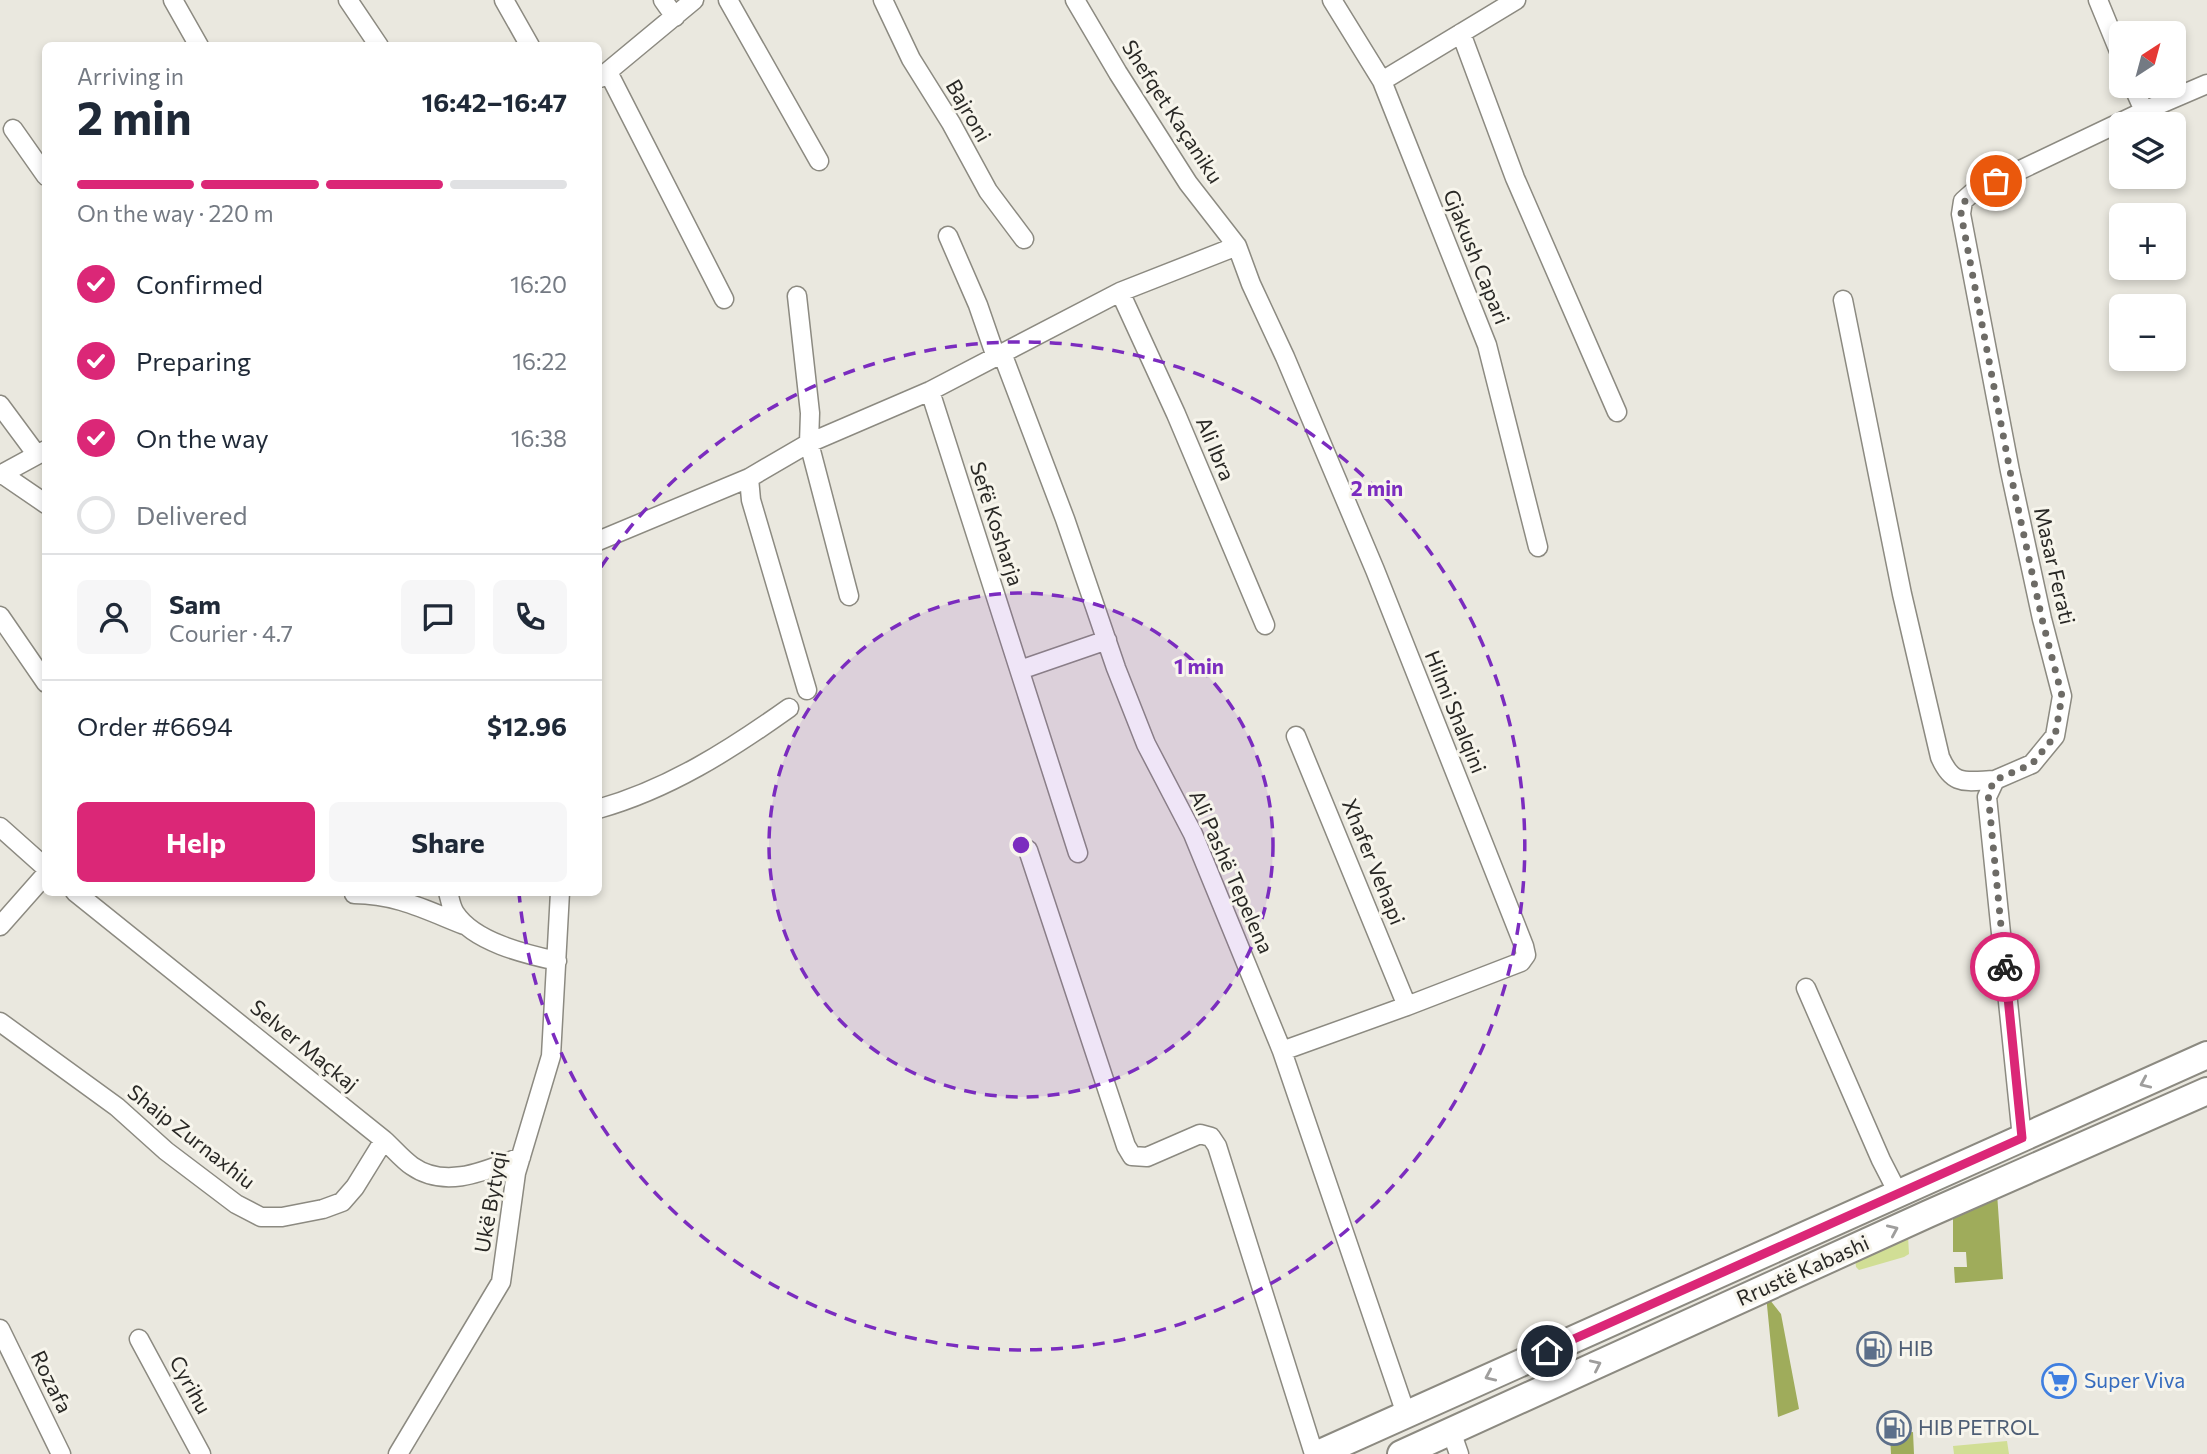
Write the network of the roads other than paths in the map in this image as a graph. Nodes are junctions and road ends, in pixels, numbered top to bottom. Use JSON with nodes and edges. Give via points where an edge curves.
{"nodes":[{"id":1,"x":173,"y":0,"type":"edge"},
{"id":2,"x":348,"y":0,"type":"edge"},
{"id":3,"x":504,"y":0,"type":"edge"},
{"id":4,"x":663,"y":0,"type":"edge"},
{"id":5,"x":694,"y":0,"type":"edge"},
{"id":6,"x":728,"y":0,"type":"edge"},
{"id":7,"x":883,"y":0,"type":"edge"},
{"id":8,"x":1075,"y":0,"type":"edge"},
{"id":9,"x":1332,"y":0,"type":"edge"},
{"id":10,"x":1516,"y":0,"type":"edge"},
{"id":11,"x":2098,"y":0,"type":"edge"},
{"id":12,"x":675,"y":17,"type":"junction"},
{"id":13,"x":2109,"y":27,"type":"edge"},
{"id":14,"x":1461,"y":33,"type":"junction"},
{"id":15,"x":197,"y":42,"type":"edge"},
{"id":16,"x":376,"y":42,"type":"edge"},
{"id":17,"x":528,"y":42,"type":"edge"},
{"id":18,"x":603,"y":75,"type":"edge"},
{"id":19,"x":1382,"y":81,"type":"junction"},
{"id":20,"x":2207,"y":84,"type":"edge"},
{"id":21,"x":2138,"y":98,"type":"edge"},
{"id":22,"x":2144,"y":111,"type":"junction"},
{"id":23,"x":13,"y":130,"type":"dead end"},
{"id":24,"x":819,"y":161,"type":"dead end"},
{"id":25,"x":42,"y":170,"type":"edge"},
{"id":26,"x":948,"y":236,"type":"dead end"},
{"id":27,"x":1024,"y":239,"type":"dead end"},
{"id":28,"x":1237,"y":246,"type":"junction"},
{"id":29,"x":1120,"y":292,"type":"junction"},
{"id":30,"x":797,"y":296,"type":"dead end"},
{"id":31,"x":724,"y":299,"type":"dead end"},
{"id":32,"x":1843,"y":300,"type":"dead end"},
{"id":33,"x":999,"y":355,"type":"junction"},
{"id":34,"x":930,"y":391,"type":"junction"},
{"id":35,"x":0,"y":405,"type":"edge"},
{"id":36,"x":1617,"y":412,"type":"dead end"},
{"id":37,"x":808,"y":443,"type":"junction"},
{"id":38,"x":41,"y":453,"type":"edge"},
{"id":39,"x":1,"y":474,"type":"edge"},
{"id":40,"x":749,"y":478,"type":"junction"},
{"id":41,"x":42,"y":501,"type":"edge"},
{"id":42,"x":602,"y":539,"type":"edge"},
{"id":43,"x":1538,"y":547,"type":"dead end"},
{"id":44,"x":849,"y":596,"type":"dead end"},
{"id":45,"x":0,"y":616,"type":"edge"},
{"id":46,"x":1265,"y":625,"type":"dead end"},
{"id":47,"x":1107,"y":640,"type":"junction"},
{"id":48,"x":1020,"y":670,"type":"junction"},
{"id":49,"x":42,"y":676,"type":"edge"},
{"id":50,"x":807,"y":690,"type":"dead end"},
{"id":51,"x":789,"y":708,"type":"dead end"},
{"id":52,"x":1296,"y":736,"type":"dead end"},
{"id":53,"x":1995,"y":780,"type":"junction"},
{"id":54,"x":602,"y":808,"type":"edge"},
{"id":55,"x":0,"y":827,"type":"edge"},
{"id":56,"x":1028,"y":850,"type":"dead end"},
{"id":57,"x":1078,"y":853,"type":"dead end"},
{"id":58,"x":42,"y":864,"type":"edge"},
{"id":59,"x":42,"y":879,"type":"edge"},
{"id":60,"x":80,"y":896,"type":"edge"},
{"id":61,"x":382,"y":896,"type":"edge"},
{"id":62,"x":449,"y":896,"type":"edge"},
{"id":63,"x":560,"y":896,"type":"edge"},
{"id":64,"x":0,"y":926,"type":"edge"},
{"id":65,"x":468,"y":926,"type":"junction"},
{"id":66,"x":557,"y":961,"type":"junction"},
{"id":67,"x":1806,"y":988,"type":"dead end"},
{"id":68,"x":1408,"y":1006,"type":"junction"},
{"id":69,"x":0,"y":1023,"type":"edge"},
{"id":70,"x":1282,"y":1051,"type":"junction"},
{"id":71,"x":2207,"y":1055,"type":"edge"},
{"id":72,"x":2207,"y":1091,"type":"edge"},
{"id":73,"x":2022,"y":1138,"type":"junction"},
{"id":74,"x":384,"y":1140,"type":"junction"},
{"id":75,"x":521,"y":1157,"type":"junction"},
{"id":76,"x":1898,"y":1193,"type":"junction"},
{"id":77,"x":0,"y":1329,"type":"edge"},
{"id":78,"x":139,"y":1339,"type":"dead end"},
{"id":79,"x":1406,"y":1414,"type":"junction"},
{"id":80,"x":1455,"y":1443,"type":"edge"},
{"id":81,"x":1427,"y":1449,"type":"edge"},
{"id":82,"x":61,"y":1454,"type":"edge"},
{"id":83,"x":201,"y":1454,"type":"edge"},
{"id":84,"x":398,"y":1454,"type":"edge"},
{"id":85,"x":1316,"y":1454,"type":"edge"},
{"id":86,"x":1401,"y":1454,"type":"edge"}],
"edges":[{"from":1,"to":15,"type":"street"},
{"from":2,"to":16,"type":"street"},
{"from":3,"to":17,"type":"street"},
{"from":4,"to":12,"type":"street"},
{"from":5,"to":12,"type":"street"},
{"from":6,"to":24,"type":"street"},
{"from":7,"to":27,"type":"street","name":"Bajroni","via":[[911,59],[988,191]]},
{"from":8,"to":28,"type":"street","name":"Shefqet Kaçaniku","via":[[1188,183]]},
{"from":9,"to":19,"type":"street","name":"Gjakush Capari"},
{"from":10,"to":14,"type":"street"},
{"from":11,"to":13,"type":"street"},
{"from":12,"to":18,"type":"street"},
{"from":14,"to":19,"type":"street"},
{"from":14,"to":36,"type":"street","via":[[1515,178]]},
{"from":18,"to":31,"type":"street"},
{"from":19,"to":43,"type":"street","name":"Gjakush Capari","via":[[1487,345]]},
{"from":20,"to":22,"type":"street"},
{"from":21,"to":22,"type":"street"},
{"from":22,"to":53,"type":"street","name":"Masar Ferati","via":[[1963,201],[1961,214],[2010,471],[2062,696],[2055,736],[2032,764]]},
{"from":23,"to":25,"type":"street"},
{"from":26,"to":33,"type":"street","name":"Ali Pashë Tepelena"},
{"from":28,"to":29,"type":"street"},
{"from":28,"to":68,"type":"street","name":"Hilmi Shalqini","via":[[1375,570],[1524,946],[1526,955],[1521,962]]},
{"from":29,"to":33,"type":"street"},
{"from":29,"to":46,"type":"street","name":"Ali Ibra"},
{"from":30,"to":37,"type":"street","via":[[810,413]]},
{"from":32,"to":53,"type":"street","via":[[1940,757],[1947,773],[1957,780]]},
{"from":33,"to":34,"type":"street"},
{"from":33,"to":47,"type":"street","name":"Ali Pashë Tepelena","via":[[1065,519]]},
{"from":34,"to":37,"type":"street"},
{"from":34,"to":48,"type":"street","name":"Sefë Kosharja"},
{"from":35,"to":38,"type":"street"},
{"from":37,"to":40,"type":"street"},
{"from":37,"to":44,"type":"street"},
{"from":38,"to":39,"type":"street"},
{"from":39,"to":41,"type":"street"},
{"from":40,"to":42,"type":"street"},
{"from":40,"to":50,"type":"street","via":[[751,500]]},
{"from":45,"to":49,"type":"street"},
{"from":47,"to":48,"type":"street"},
{"from":47,"to":70,"type":"street","name":"Ali Pashë Tepelena","via":[[1146,744],[1193,834]]},
{"from":48,"to":57,"type":"street","name":"Sefë Kosharja"},
{"from":51,"to":54,"type":"street","via":[[716,758]]},
{"from":52,"to":68,"type":"street","name":"Xhafer Vehapi"},
{"from":53,"to":73,"type":"street","via":[[1987,797]]},
{"from":55,"to":58,"type":"street"},
{"from":56,"to":85,"type":"street","via":[[1132,1156],[1147,1157],[1200,1134],[1211,1137],[1217,1146]]},
{"from":59,"to":64,"type":"street"},
{"from":60,"to":74,"type":"street","name":"Selver Maçkaj"},
{"from":61,"to":65,"type":"street"},
{"from":62,"to":65,"type":"street","via":[[454,913]]},
{"from":63,"to":66,"type":"street","name":"Ukë Bytyqi"},
{"from":65,"to":66,"type":"street","via":[[505,948]]},
{"from":66,"to":75,"type":"street","name":"Ukë Bytyqi","via":[[551,1056]]},
{"from":67,"to":76,"type":"street"},
{"from":68,"to":70,"type":"street","name":"Hilmi Shalqini"},
{"from":69,"to":74,"type":"street","name":"Shaip Zurnaxhiu","via":[[117,1107],[236,1204],[261,1217],[282,1217],[342,1202]]},
{"from":70,"to":79,"type":"street","name":"Ali Pashë Tepelena"},
{"from":71,"to":73,"type":"main road","name":"Rrustë Kabashi","one_way":true},
{"from":80,"to":72,"type":"main road","name":"Rrustë Kabashi","one_way":true,"via":[[1928,1214]]},
{"from":73,"to":76,"type":"main road","name":"Rrustë Kabashi"},
{"from":74,"to":75,"type":"street","name":"Selver Maçkaj","via":[[411,1165],[443,1178],[488,1170]]},
{"from":75,"to":84,"type":"street","name":"Ukë Bytyqi","via":[[501,1282]]},
{"from":76,"to":79,"type":"main road","name":"Rrustë Kabashi","one_way":true},
{"from":77,"to":82,"type":"street","name":"Rozafa"},
{"from":78,"to":83,"type":"street","name":"Cyrihu"},
{"from":79,"to":85,"type":"main road","name":"Rrustë Kabashi"},
{"from":80,"to":81,"type":"main road","name":"Rrustë Kabashi"},
{"from":81,"to":86,"type":"main road","name":"Rrustë Kabashi"}]}
